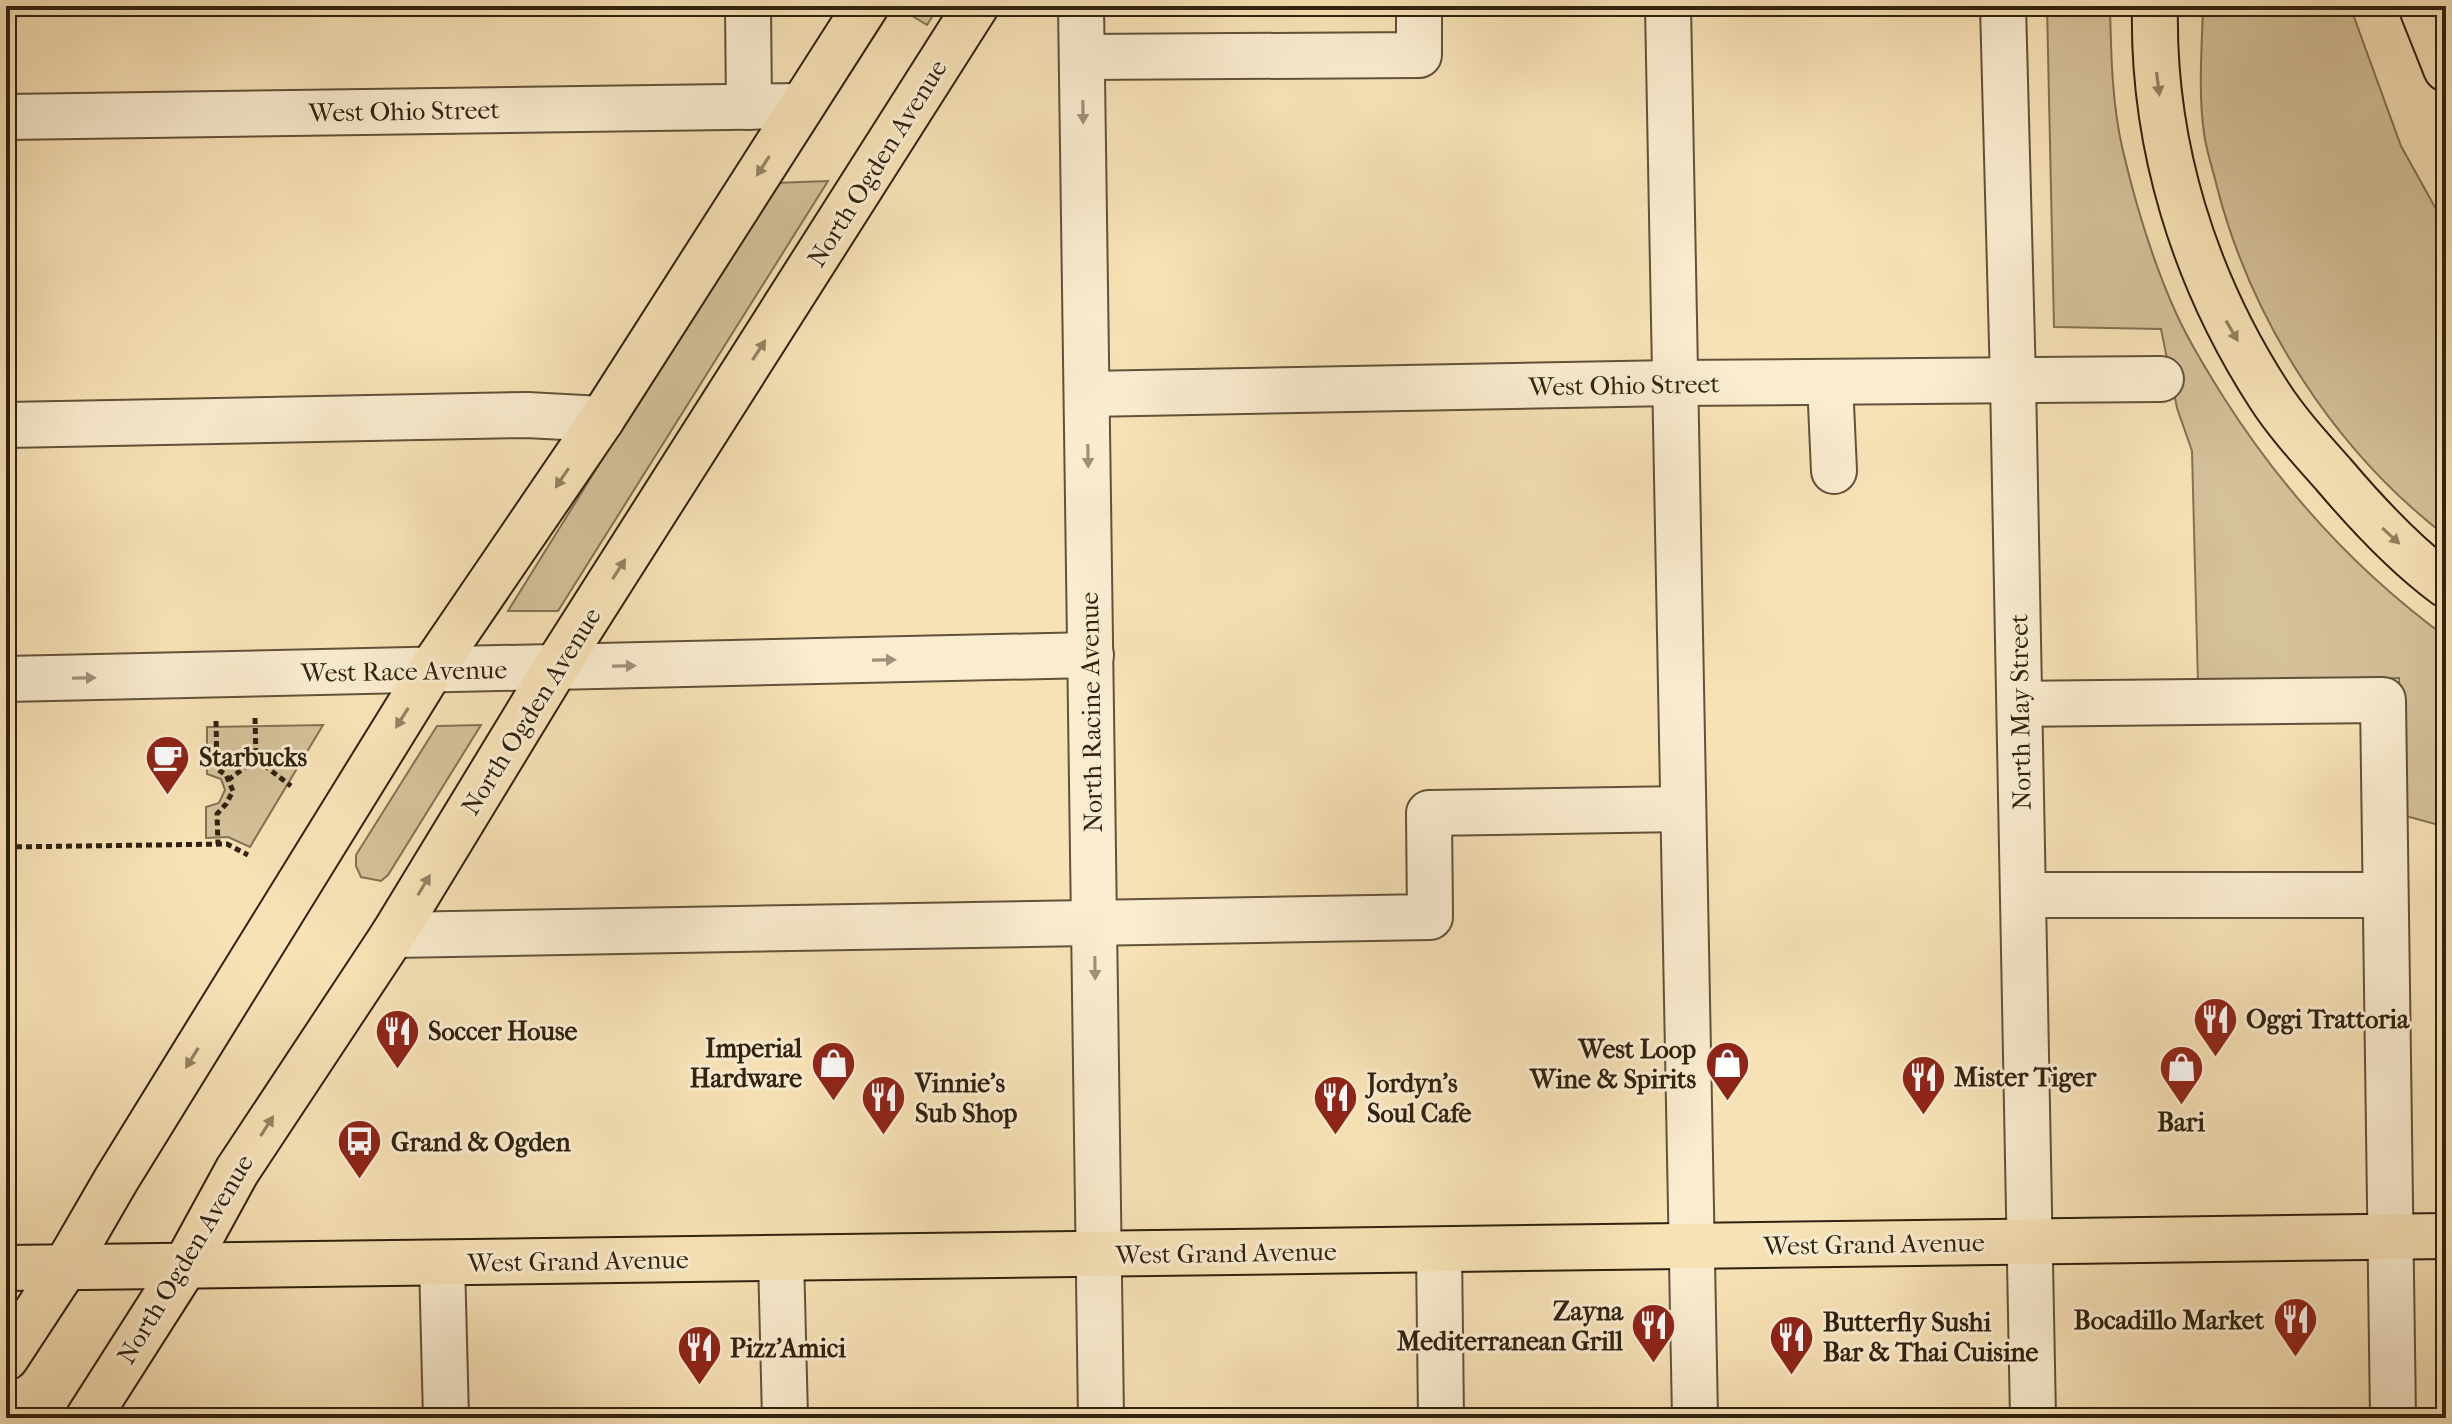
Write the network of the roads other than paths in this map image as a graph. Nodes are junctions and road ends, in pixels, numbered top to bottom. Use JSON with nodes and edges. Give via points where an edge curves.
{"nodes":[{"id":1,"x":748,"y":6,"type":"edge"},
{"id":2,"x":866,"y":6,"type":"edge"},
{"id":3,"x":976,"y":6,"type":"edge"},
{"id":4,"x":1081,"y":6,"type":"edge"},
{"id":5,"x":1419,"y":6,"type":"edge"},
{"id":6,"x":1668,"y":6,"type":"edge"},
{"id":7,"x":2003,"y":6,"type":"edge"},
{"id":8,"x":2155,"y":6,"type":"edge"},
{"id":9,"x":2421,"y":6,"type":"edge"},
{"id":10,"x":1082,"y":57,"type":"junction"},
{"id":11,"x":2446,"y":69,"type":"edge"},
{"id":12,"x":801,"y":106,"type":"junction"},
{"id":13,"x":749,"y":107,"type":"junction"},
{"id":14,"x":6,"y":117,"type":"edge"},
{"id":15,"x":2161,"y":379,"type":"dead end"},
{"id":16,"x":2013,"y":381,"type":"junction"},
{"id":17,"x":1830,"y":382,"type":"junction"},
{"id":18,"x":1674,"y":383,"type":"junction"},
{"id":19,"x":1087,"y":394,"type":"junction"},
{"id":20,"x":602,"y":419,"type":"junction"},
{"id":21,"x":6,"y":425,"type":"edge"},
{"id":22,"x":1834,"y":471,"type":"dead end"},
{"id":23,"x":2446,"y":585,"type":"edge"},
{"id":24,"x":1091,"y":655,"type":"junction"},
{"id":25,"x":556,"y":667,"type":"junction"},
{"id":26,"x":431,"y":670,"type":"junction"},
{"id":27,"x":6,"y":679,"type":"edge"},
{"id":28,"x":2020,"y":704,"type":"junction"},
{"id":29,"x":1683,"y":809,"type":"junction"},
{"id":30,"x":2023,"y":895,"type":"junction"},
{"id":31,"x":2385,"y":895,"type":"junction"},
{"id":32,"x":1095,"y":922,"type":"junction"},
{"id":33,"x":393,"y":935,"type":"junction"},
{"id":34,"x":2446,"y":1236,"type":"edge"},
{"id":35,"x":2389,"y":1237,"type":"junction"},
{"id":36,"x":2030,"y":1242,"type":"junction"},
{"id":37,"x":1692,"y":1246,"type":"junction"},
{"id":38,"x":1439,"y":1250,"type":"junction"},
{"id":39,"x":1100,"y":1254,"type":"junction"},
{"id":40,"x":781,"y":1258,"type":"junction"},
{"id":41,"x":442,"y":1263,"type":"junction"},
{"id":42,"x":185,"y":1266,"type":"junction"},
{"id":43,"x":6,"y":1268,"type":"edge"},
{"id":44,"x":65,"y":1268,"type":"junction"},
{"id":45,"x":6,"y":1358,"type":"edge"},
{"id":46,"x":88,"y":1418,"type":"edge"},
{"id":47,"x":446,"y":1418,"type":"edge"},
{"id":48,"x":785,"y":1418,"type":"edge"},
{"id":49,"x":1101,"y":1418,"type":"edge"},
{"id":50,"x":1441,"y":1418,"type":"edge"},
{"id":51,"x":1695,"y":1418,"type":"edge"},
{"id":52,"x":2033,"y":1418,"type":"edge"},
{"id":53,"x":2393,"y":1418,"type":"edge"}],
"edges":[{"from":1,"to":13,"type":"street"},
{"from":2,"to":12,"type":"main road"},
{"from":25,"to":3,"type":"main road","name":"North Ogden Avenue","one_way":true},
{"from":4,"to":10,"type":"street","name":"North Racine Avenue"},
{"from":5,"to":10,"type":"street","via":[[1419,55]]},
{"from":6,"to":18,"type":"street"},
{"from":7,"to":16,"type":"street","name":"North May Street"},
{"from":8,"to":23,"type":"main road","one_way":true,"via":[[2162,123],[2179,203],[2225,319],[2270,397],[2310,448],[2367,514]]},
{"from":9,"to":11,"type":"main road"},
{"from":10,"to":19,"type":"street","name":"North Racine Avenue","one_way":true},
{"from":12,"to":13,"type":"street","name":"West Ohio Street"},
{"from":12,"to":20,"type":"main road","one_way":true},
{"from":13,"to":14,"type":"street","name":"West Ohio Street"},
{"from":15,"to":16,"type":"street","name":"West Ohio Street"},
{"from":16,"to":17,"type":"street","name":"West Ohio Street"},
{"from":16,"to":28,"type":"street","name":"North May Street"},
{"from":17,"to":18,"type":"street","name":"West Ohio Street"},
{"from":17,"to":22,"type":"street"},
{"from":18,"to":19,"type":"street","name":"West Ohio Street"},
{"from":18,"to":29,"type":"street"},
{"from":19,"to":24,"type":"street","name":"North Racine Avenue","one_way":true},
{"from":20,"to":21,"type":"street","via":[[527,415]]},
{"from":20,"to":26,"type":"main road","one_way":true},
{"from":25,"to":24,"type":"street","name":"West Race Avenue","one_way":true},
{"from":24,"to":32,"type":"street","name":"North Racine Avenue"},
{"from":25,"to":26,"type":"street","name":"West Race Avenue"},
{"from":33,"to":25,"type":"main road","name":"North Ogden Avenue","one_way":true},
{"from":27,"to":26,"type":"street","name":"West Race Avenue","one_way":true},
{"from":26,"to":44,"type":"main road","one_way":true},
{"from":28,"to":30,"type":"street","name":"North May Street"},
{"from":28,"to":31,"type":"street","via":[[2383,700]]},
{"from":29,"to":32,"type":"street","via":[[1429,813],[1430,917]]},
{"from":29,"to":37,"type":"street"},
{"from":30,"to":31,"type":"street"},
{"from":30,"to":36,"type":"street","name":"North May Street"},
{"from":31,"to":35,"type":"street"},
{"from":32,"to":33,"type":"street"},
{"from":32,"to":39,"type":"street","name":"North Racine Avenue","one_way":true},
{"from":42,"to":33,"type":"main road","name":"North Ogden Avenue","one_way":true,"via":[[237,1171]]},
{"from":34,"to":35,"type":"main road","name":"West Grand Avenue"},
{"from":35,"to":36,"type":"main road","name":"West Grand Avenue"},
{"from":35,"to":53,"type":"street"},
{"from":36,"to":37,"type":"main road","name":"West Grand Avenue"},
{"from":36,"to":52,"type":"street","name":"North May Street"},
{"from":37,"to":38,"type":"main road","name":"West Grand Avenue"},
{"from":37,"to":51,"type":"street"},
{"from":38,"to":39,"type":"main road","name":"West Grand Avenue"},
{"from":38,"to":50,"type":"street"},
{"from":39,"to":40,"type":"main road","name":"West Grand Avenue"},
{"from":39,"to":49,"type":"street","name":"North Racine Avenue"},
{"from":40,"to":41,"type":"main road","name":"West Grand Avenue"},
{"from":40,"to":48,"type":"street"},
{"from":41,"to":42,"type":"main road","name":"West Grand Avenue"},
{"from":41,"to":47,"type":"street"},
{"from":42,"to":44,"type":"main road","name":"West Grand Avenue"},
{"from":42,"to":46,"type":"main road","name":"North Ogden Avenue"},
{"from":43,"to":44,"type":"main road","name":"West Grand Avenue"},
{"from":44,"to":45,"type":"main road"}]}
